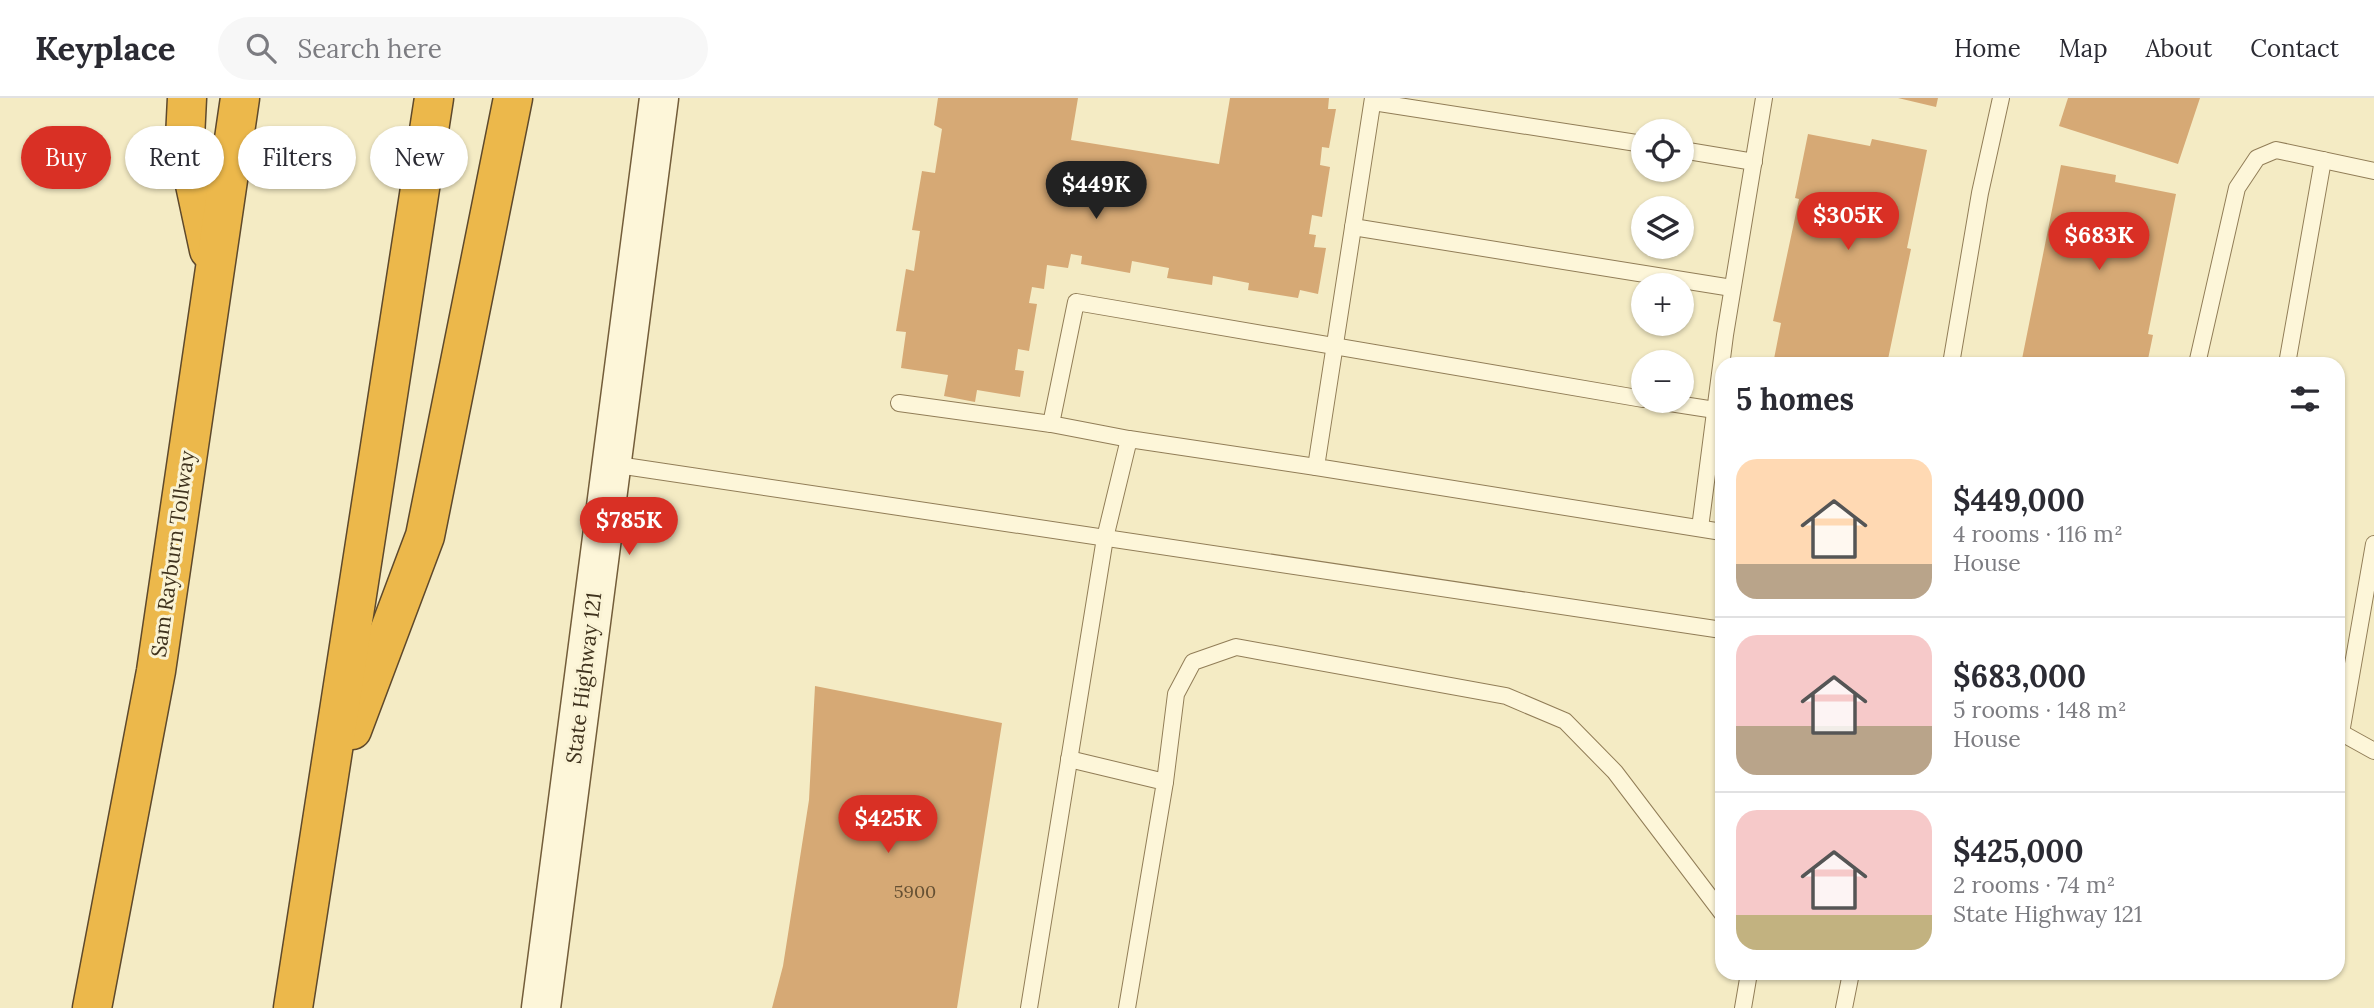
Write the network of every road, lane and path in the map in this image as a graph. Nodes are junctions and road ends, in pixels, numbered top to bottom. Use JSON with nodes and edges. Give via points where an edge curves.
{"nodes":[{"id":1,"x":187,"y":98,"type":"edge"},
{"id":2,"x":240,"y":98,"type":"edge"},
{"id":3,"x":434,"y":98,"type":"edge"},
{"id":4,"x":513,"y":98,"type":"edge"},
{"id":5,"x":659,"y":98,"type":"edge"},
{"id":6,"x":1764,"y":98,"type":"edge"},
{"id":7,"x":2001,"y":98,"type":"edge"},
{"id":8,"x":1373,"y":100,"type":"edge"},
{"id":9,"x":1631,"y":143,"type":"edge"},
{"id":10,"x":1694,"y":152,"type":"edge"},
{"id":11,"x":2323,"y":160,"type":"junction"},
{"id":12,"x":1754,"y":162,"type":"junction"},
{"id":13,"x":2374,"y":171,"type":"edge"},
{"id":14,"x":1353,"y":227,"type":"junction"},
{"id":15,"x":214,"y":273,"type":"junction"},
{"id":16,"x":1732,"y":288,"type":"junction"},
{"id":17,"x":1334,"y":348,"type":"junction"},
{"id":18,"x":1722,"y":357,"type":"edge"},
{"id":19,"x":1952,"y":357,"type":"edge"},
{"id":20,"x":2199,"y":357,"type":"edge"},
{"id":21,"x":2288,"y":357,"type":"edge"},
{"id":22,"x":1631,"y":397,"type":"edge"},
{"id":23,"x":899,"y":403,"type":"dead end"},
{"id":24,"x":1694,"y":407,"type":"edge"},
{"id":25,"x":1715,"y":410,"type":"joint"},
{"id":26,"x":1051,"y":424,"type":"junction"},
{"id":27,"x":1129,"y":439,"type":"junction"},
{"id":28,"x":611,"y":464,"type":"junction"},
{"id":29,"x":1316,"y":467,"type":"junction"},
{"id":30,"x":1700,"y":528,"type":"junction"},
{"id":31,"x":1715,"y":531,"type":"edge"},
{"id":32,"x":1105,"y":538,"type":"junction"},
{"id":33,"x":2374,"y":544,"type":"edge"},
{"id":34,"x":1715,"y":629,"type":"edge"},
{"id":35,"x":2345,"y":700,"type":"edge"},
{"id":36,"x":2345,"y":735,"type":"edge"},
{"id":37,"x":2374,"y":751,"type":"edge"},
{"id":38,"x":1069,"y":759,"type":"junction"},
{"id":39,"x":1165,"y":782,"type":"junction"},
{"id":40,"x":323,"y":807,"type":"junction"},
{"id":41,"x":1715,"y":904,"type":"edge"},
{"id":42,"x":1748,"y":980,"type":"edge"},
{"id":43,"x":1850,"y":980,"type":"edge"},
{"id":44,"x":92,"y":1008,"type":"edge"},
{"id":45,"x":293,"y":1008,"type":"edge"},
{"id":46,"x":541,"y":1008,"type":"edge"},
{"id":47,"x":1029,"y":1008,"type":"edge"},
{"id":48,"x":1127,"y":1008,"type":"edge"},
{"id":49,"x":1743,"y":1008,"type":"edge"},
{"id":50,"x":1844,"y":1008,"type":"edge"}],
"edges":[{"from":1,"to":15,"type":"highway","via":[[185,138]]},
{"from":2,"to":15,"type":"highway","name":"Sam Rayburn Tollway"},
{"from":3,"to":40,"type":"highway"},
{"from":4,"to":40,"type":"highway","via":[[425,536]]},
{"from":5,"to":28,"type":"main road","name":"State Highway 121"},
{"from":6,"to":12,"type":"lane"},
{"from":7,"to":19,"type":"lane"},
{"from":8,"to":9,"type":"lane"},
{"from":8,"to":14,"type":"lane"},
{"from":10,"to":12,"type":"lane"},
{"from":11,"to":13,"type":"lane"},
{"from":11,"to":20,"type":"lane","via":[[2276,150],[2257,158],[2237,188]]},
{"from":11,"to":21,"type":"lane"},
{"from":12,"to":16,"type":"lane"},
{"from":14,"to":16,"type":"lane"},
{"from":14,"to":17,"type":"lane"},
{"from":15,"to":44,"type":"highway","name":"Sam Rayburn Tollway","via":[[156,671]]},
{"from":16,"to":18,"type":"lane"},
{"from":17,"to":22,"type":"lane"},
{"from":17,"to":26,"type":"lane","via":[[1076,302]]},
{"from":17,"to":29,"type":"lane"},
{"from":23,"to":26,"type":"lane"},
{"from":24,"to":25,"type":"lane"},
{"from":25,"to":30,"type":"lane"},
{"from":26,"to":27,"type":"lane"},
{"from":27,"to":29,"type":"lane"},
{"from":27,"to":32,"type":"lane"},
{"from":28,"to":32,"type":"lane"},
{"from":28,"to":46,"type":"main road","name":"State Highway 121"},
{"from":29,"to":30,"type":"lane"},
{"from":30,"to":31,"type":"lane"},
{"from":32,"to":34,"type":"lane"},
{"from":32,"to":38,"type":"lane"},
{"from":33,"to":35,"type":"lane"},
{"from":36,"to":37,"type":"lane"},
{"from":38,"to":39,"type":"lane"},
{"from":38,"to":47,"type":"lane"},
{"from":39,"to":41,"type":"lane","via":[[1176,694],[1193,663],[1236,647],[1506,696],[1565,721],[1615,772]]},
{"from":39,"to":48,"type":"lane"},
{"from":40,"to":45,"type":"highway"},
{"from":42,"to":49,"type":"lane"},
{"from":43,"to":50,"type":"lane"}]}
